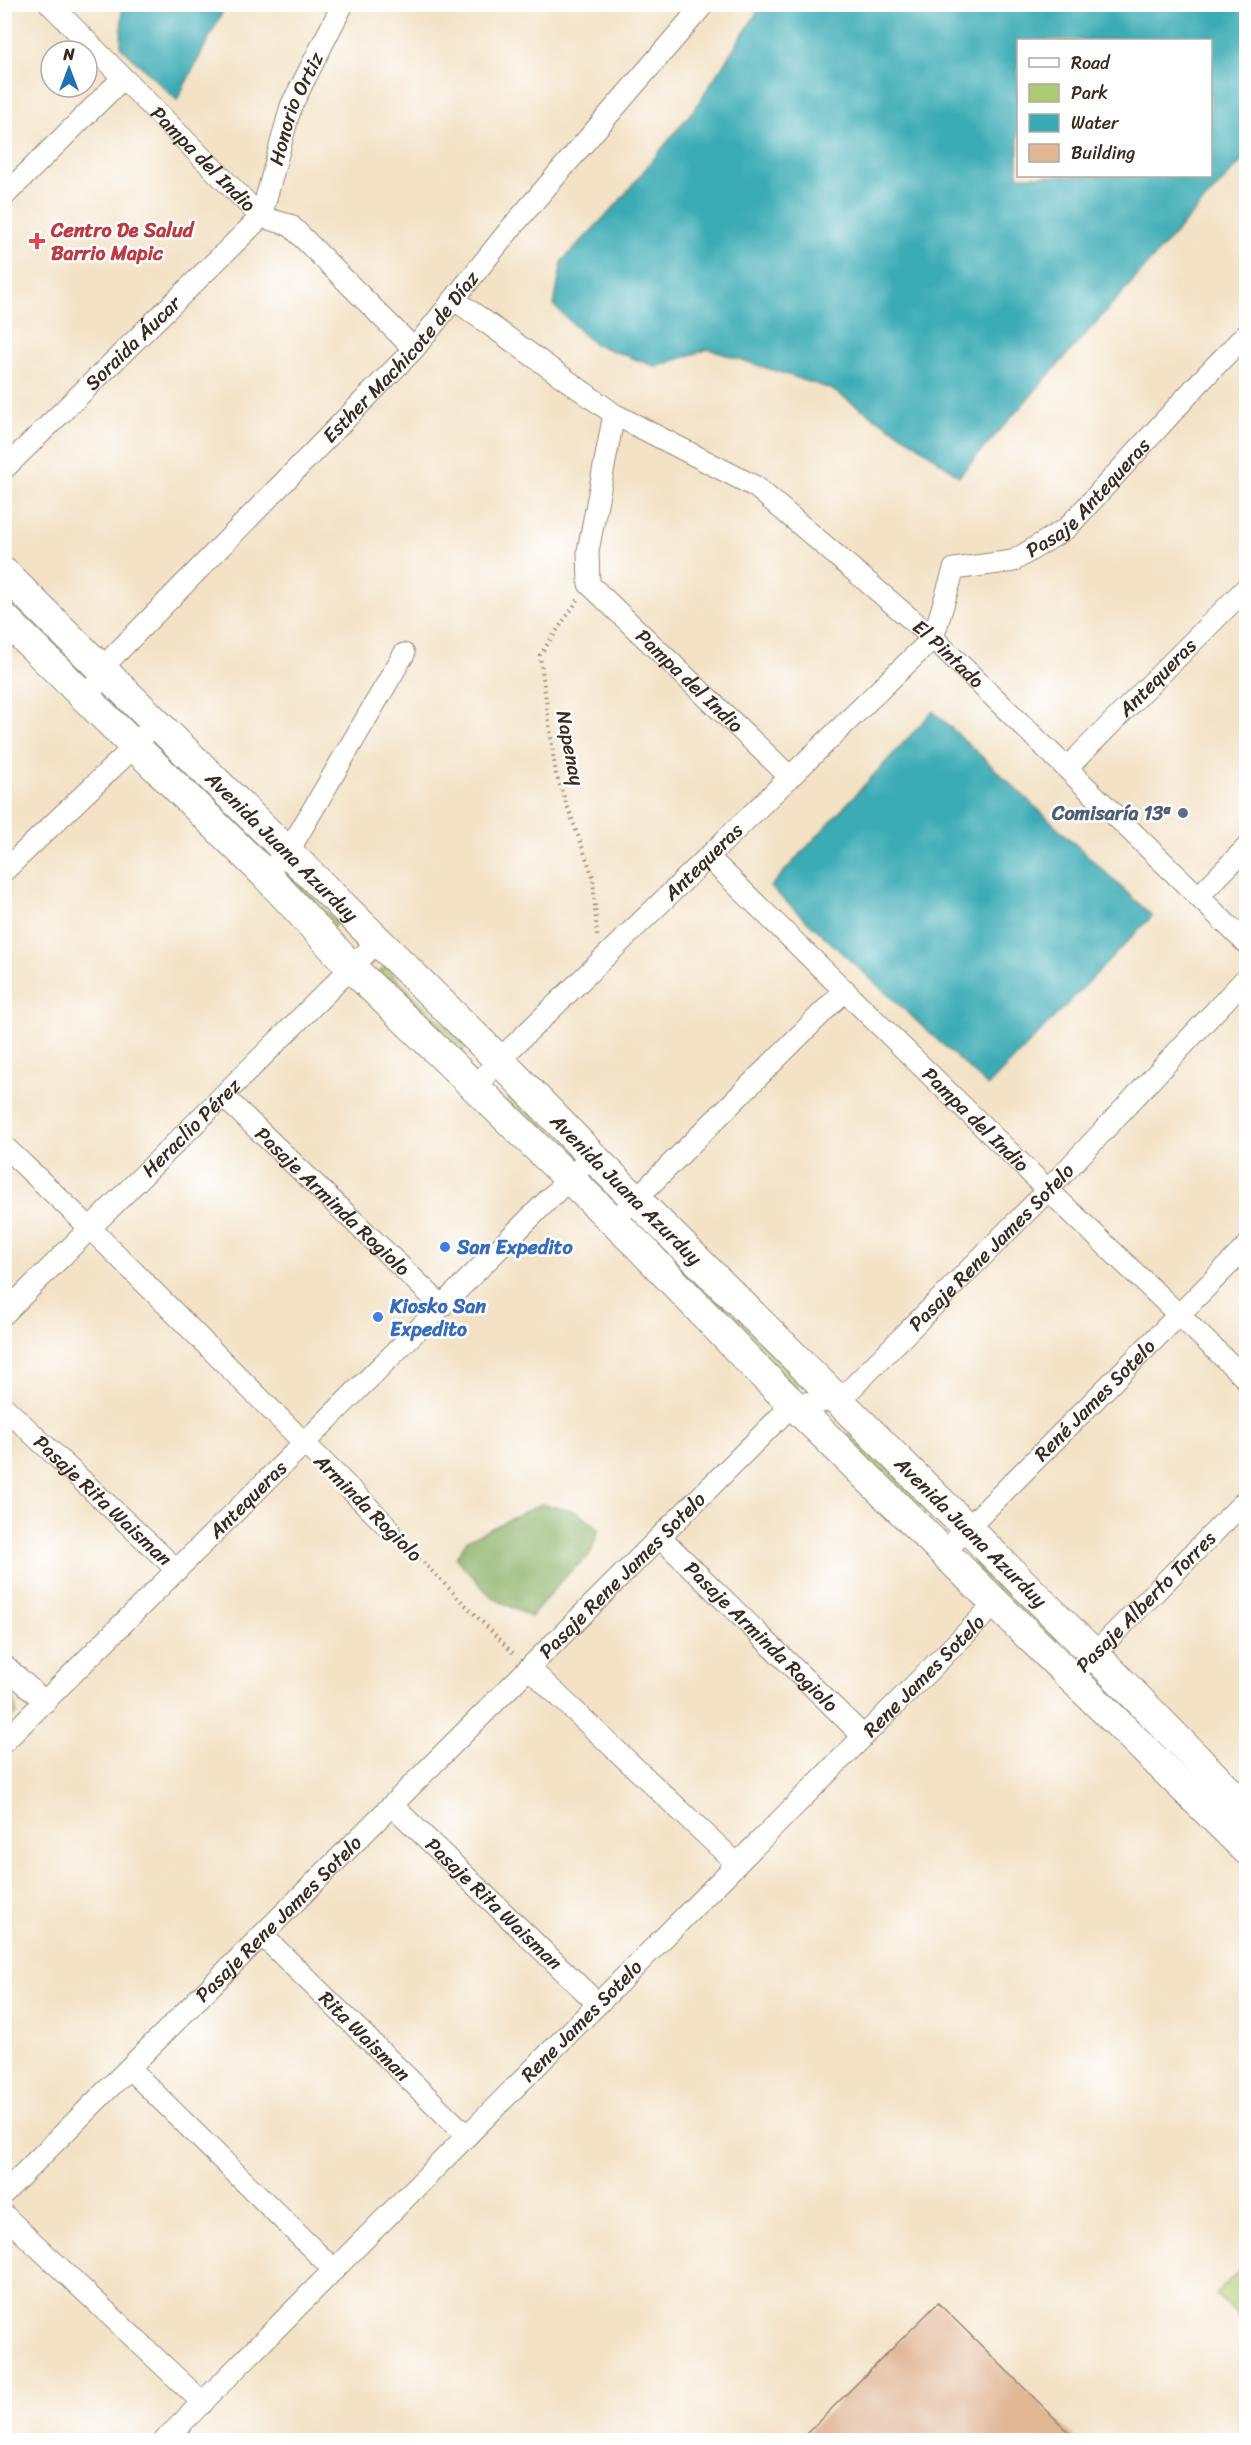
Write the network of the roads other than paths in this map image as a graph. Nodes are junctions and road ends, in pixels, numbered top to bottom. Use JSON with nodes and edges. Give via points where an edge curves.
{"nodes":[{"id":1,"x":50,"y":4,"type":"edge"},
{"id":2,"x":343,"y":4,"type":"edge"},
{"id":3,"x":704,"y":4,"type":"edge"},
{"id":4,"x":123,"y":78,"type":"junction"},
{"id":5,"x":4,"y":196,"type":"edge"},
{"id":6,"x":261,"y":217,"type":"junction"},
{"id":7,"x":455,"y":300,"type":"junction"},
{"id":8,"x":1246,"y":334,"type":"edge"},
{"id":9,"x":414,"y":349,"type":"junction"},
{"id":10,"x":614,"y":414,"type":"junction"},
{"id":11,"x":4,"y":469,"type":"edge"},
{"id":12,"x":4,"y":573,"type":"edge"},
{"id":13,"x":1246,"y":588,"type":"edge"},
{"id":14,"x":4,"y":618,"type":"edge"},
{"id":15,"x":933,"y":638,"type":"junction"},
{"id":16,"x":404,"y":654,"type":"dead end"},
{"id":17,"x":103,"y":667,"type":"junction"},
{"id":18,"x":89,"y":699,"type":"junction"},
{"id":19,"x":155,"y":722,"type":"junction"},
{"id":20,"x":135,"y":746,"type":"junction"},
{"id":21,"x":1067,"y":768,"type":"junction"},
{"id":22,"x":790,"y":777,"type":"junction"},
{"id":23,"x":1246,"y":848,"type":"edge"},
{"id":24,"x":288,"y":852,"type":"junction"},
{"id":25,"x":708,"y":857,"type":"junction"},
{"id":26,"x":4,"y":871,"type":"edge"},
{"id":27,"x":265,"y":874,"type":"junction"},
{"id":28,"x":1199,"y":896,"type":"junction"},
{"id":29,"x":376,"y":942,"type":"junction"},
{"id":30,"x":1246,"y":943,"type":"edge"},
{"id":31,"x":351,"y":967,"type":"junction"},
{"id":32,"x":1246,"y":978,"type":"edge"},
{"id":33,"x":845,"y":990,"type":"junction"},
{"id":34,"x":499,"y":1060,"type":"junction"},
{"id":35,"x":475,"y":1087,"type":"junction"},
{"id":36,"x":223,"y":1096,"type":"junction"},
{"id":37,"x":4,"y":1146,"type":"edge"},
{"id":38,"x":592,"y":1156,"type":"junction"},
{"id":39,"x":570,"y":1178,"type":"junction"},
{"id":40,"x":1048,"y":1190,"type":"junction"},
{"id":41,"x":636,"y":1199,"type":"junction"},
{"id":42,"x":614,"y":1221,"type":"junction"},
{"id":43,"x":90,"y":1228,"type":"junction"},
{"id":44,"x":1246,"y":1247,"type":"edge"},
{"id":45,"x":442,"y":1306,"type":"junction"},
{"id":46,"x":4,"y":1314,"type":"edge"},
{"id":47,"x":1180,"y":1314,"type":"junction"},
{"id":48,"x":1246,"y":1379,"type":"edge"},
{"id":49,"x":840,"y":1400,"type":"junction"},
{"id":50,"x":793,"y":1404,"type":"junction"},
{"id":51,"x":4,"y":1407,"type":"edge"},
{"id":52,"x":303,"y":1443,"type":"junction"},
{"id":53,"x":1246,"y":1500,"type":"edge"},
{"id":54,"x":388,"y":1528,"type":"road end"},
{"id":55,"x":968,"y":1528,"type":"junction"},
{"id":56,"x":660,"y":1537,"type":"junction"},
{"id":57,"x":944,"y":1552,"type":"junction"},
{"id":58,"x":177,"y":1570,"type":"junction"},
{"id":59,"x":997,"y":1602,"type":"junction"},
{"id":60,"x":1095,"y":1654,"type":"junction"},
{"id":61,"x":4,"y":1665,"type":"edge"},
{"id":62,"x":529,"y":1668,"type":"junction"},
{"id":63,"x":1071,"y":1677,"type":"junction"},
{"id":64,"x":45,"y":1702,"type":"junction"},
{"id":65,"x":863,"y":1736,"type":"junction"},
{"id":66,"x":4,"y":1742,"type":"edge"},
{"id":67,"x":392,"y":1805,"type":"junction"},
{"id":68,"x":1246,"y":1809,"type":"edge"},
{"id":69,"x":1246,"y":1849,"type":"edge"},
{"id":70,"x":737,"y":1864,"type":"junction"},
{"id":71,"x":262,"y":1935,"type":"junction"},
{"id":72,"x":598,"y":2004,"type":"junction"},
{"id":73,"x":129,"y":2068,"type":"junction"},
{"id":74,"x":467,"y":2136,"type":"junction"},
{"id":75,"x":4,"y":2193,"type":"edge"},
{"id":76,"x":4,"y":2215,"type":"edge"},
{"id":77,"x":334,"y":2270,"type":"junction"},
{"id":78,"x":203,"y":2403,"type":"junction"},
{"id":79,"x":165,"y":2440,"type":"edge"}],
"edges":[{"from":1,"to":4,"type":"street","name":"Pampa del Indio"},
{"from":2,"to":6,"type":"street","name":"Honorio Ortiz","via":[[291,106]]},
{"from":3,"to":7,"type":"street","name":"Esther Machicote de Díaz","via":[[511,228]]},
{"from":4,"to":5,"type":"street"},
{"from":4,"to":6,"type":"street","name":"Pampa del Indio"},
{"from":6,"to":9,"type":"street","name":"Pampa del Indio","via":[[290,225]]},
{"from":6,"to":11,"type":"street","name":"Soraida Áucar"},
{"from":7,"to":9,"type":"street","name":"Esther Machicote de Díaz"},
{"from":7,"to":10,"type":"street","name":"El Pintado"},
{"from":8,"to":15,"type":"street","name":"Pasaje Antequeras","via":[[1067,528],[1013,561],[954,569]]},
{"from":9,"to":17,"type":"street","name":"Esther Machicote de Díaz"},
{"from":10,"to":15,"type":"street","name":"El Pintado","via":[[756,487]]},
{"from":10,"to":22,"type":"street","name":"Pampa del Indio","via":[[588,551],[590,584]]},
{"from":12,"to":17,"type":"main road","name":"Avenida Juana Azurduy"},
{"from":13,"to":21,"type":"street","name":"Antequeras"},
{"from":14,"to":18,"type":"main road","name":"Avenida Juana Azurduy"},
{"from":15,"to":21,"type":"street","name":"El Pintado"},
{"from":15,"to":22,"type":"street","name":"Antequeras"},
{"from":16,"to":24,"type":"street"},
{"from":17,"to":18,"type":"street","name":"Esther Machicote de Díaz"},
{"from":17,"to":19,"type":"main road","name":"Avenida Juana Azurduy"},
{"from":18,"to":20,"type":"main road","name":"Avenida Juana Azurduy"},
{"from":19,"to":20,"type":"street"},
{"from":19,"to":24,"type":"main road","name":"Avenida Juana Azurduy"},
{"from":20,"to":26,"type":"street"},
{"from":20,"to":27,"type":"main road","name":"Avenida Juana Azurduy"},
{"from":21,"to":28,"type":"street","name":"El Pintado"},
{"from":22,"to":25,"type":"street","name":"Antequeras"},
{"from":23,"to":28,"type":"street"},
{"from":24,"to":27,"type":"street"},
{"from":24,"to":29,"type":"main road","name":"Avenida Juana Azurduy"},
{"from":25,"to":33,"type":"street","name":"Pampa del Indio"},
{"from":25,"to":34,"type":"street","name":"Antequeras"},
{"from":27,"to":31,"type":"main road","name":"Avenida Juana Azurduy"},
{"from":28,"to":30,"type":"street","name":"El Pintado"},
{"from":29,"to":31,"type":"street","name":"Heraclio Pérez"},
{"from":29,"to":34,"type":"main road","name":"Avenida Juana Azurduy"},
{"from":31,"to":35,"type":"main road","name":"Avenida Juana Azurduy"},
{"from":31,"to":36,"type":"street","name":"Heraclio Pérez"},
{"from":32,"to":40,"type":"street","name":"Pasaje Rene James Sotelo"},
{"from":33,"to":40,"type":"street","name":"Pampa del Indio"},
{"from":33,"to":41,"type":"street"},
{"from":34,"to":35,"type":"street","name":"Antequeras"},
{"from":34,"to":38,"type":"main road","name":"Avenida Juana Azurduy"},
{"from":35,"to":39,"type":"main road","name":"Avenida Juana Azurduy"},
{"from":36,"to":43,"type":"street","name":"Heraclio Pérez"},
{"from":36,"to":45,"type":"street","name":"Pasaje Arminda Rogiolo"},
{"from":37,"to":43,"type":"street","name":"Arminda Rogiolo"},
{"from":38,"to":39,"type":"street","name":"Antequeras"},
{"from":38,"to":41,"type":"main road","name":"Avenida Juana Azurduy"},
{"from":39,"to":42,"type":"main road","name":"Avenida Juana Azurduy"},
{"from":39,"to":45,"type":"street","name":"Antequeras"},
{"from":40,"to":47,"type":"street","name":"Pampa del Indio"},
{"from":40,"to":49,"type":"street","name":"Pasaje Rene James Sotelo"},
{"from":41,"to":42,"type":"street"},
{"from":41,"to":49,"type":"main road","name":"Avenida Juana Azurduy"},
{"from":42,"to":50,"type":"main road","name":"Avenida Juana Azurduy"},
{"from":43,"to":46,"type":"street","name":"Heraclio Pérez"},
{"from":43,"to":52,"type":"street","name":"Arminda Rogiolo"},
{"from":44,"to":47,"type":"street","name":"René James Sotelo"},
{"from":45,"to":52,"type":"street","name":"Antequeras"},
{"from":47,"to":48,"type":"street","name":"Pampa del Indio"},
{"from":47,"to":55,"type":"street","name":"René James Sotelo"},
{"from":49,"to":50,"type":"street"},
{"from":49,"to":55,"type":"main road","name":"Avenida Juana Azurduy"},
{"from":50,"to":56,"type":"street","name":"Pasaje Rene James Sotelo"},
{"from":50,"to":57,"type":"main road","name":"Avenida Juana Azurduy"},
{"from":51,"to":58,"type":"street","name":"Pasaje Rita Waisman"},
{"from":52,"to":54,"type":"street","name":"Arminda Rogiolo"},
{"from":52,"to":58,"type":"street","name":"Antequeras"},
{"from":53,"to":60,"type":"street","name":"Pasaje Alberto Torres"},
{"from":55,"to":57,"type":"street","name":"René James Sotelo"},
{"from":55,"to":60,"type":"main road","name":"Avenida Juana Azurduy"},
{"from":56,"to":62,"type":"street","name":"Pasaje Rene James Sotelo"},
{"from":56,"to":65,"type":"street","name":"Pasaje Arminda Rogiolo"},
{"from":57,"to":59,"type":"main road","name":"Avenida Juana Azurduy"},
{"from":58,"to":64,"type":"street","name":"Antequeras"},
{"from":59,"to":63,"type":"main road","name":"Avenida Juana Azurduy"},
{"from":59,"to":65,"type":"street","name":"Rene James Sotelo"},
{"from":60,"to":63,"type":"street","name":"Pasaje Alberto Torres"},
{"from":60,"to":68,"type":"main road","name":"Avenida Juana Azurduy"},
{"from":61,"to":64,"type":"street"},
{"from":62,"to":67,"type":"street","name":"Pasaje Rene James Sotelo"},
{"from":62,"to":70,"type":"street"},
{"from":63,"to":69,"type":"main road","name":"Avenida Juana Azurduy"},
{"from":64,"to":66,"type":"street","name":"Antequeras"},
{"from":65,"to":70,"type":"street","name":"Rene James Sotelo"},
{"from":67,"to":71,"type":"street","name":"Pasaje Rene James Sotelo"},
{"from":67,"to":72,"type":"street","name":"Pasaje Rita Waisman"},
{"from":70,"to":72,"type":"street","name":"Rene James Sotelo"},
{"from":71,"to":73,"type":"street","name":"Pasaje Rene James Sotelo"},
{"from":71,"to":74,"type":"street","name":"Rita Waisman"},
{"from":72,"to":74,"type":"street","name":"Rene James Sotelo"},
{"from":73,"to":75,"type":"street","name":"Pasaje Rene James Sotelo"},
{"from":73,"to":77,"type":"street"},
{"from":74,"to":77,"type":"street","name":"Rene James Sotelo"},
{"from":76,"to":78,"type":"street"},
{"from":77,"to":78,"type":"street","name":"Rene James Sotelo"},
{"from":78,"to":79,"type":"street","name":"Rene James Sotelo"}]}
